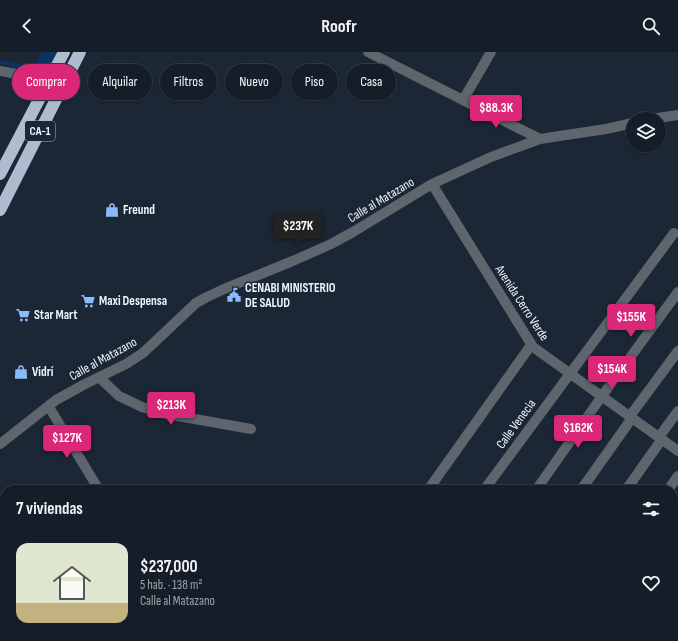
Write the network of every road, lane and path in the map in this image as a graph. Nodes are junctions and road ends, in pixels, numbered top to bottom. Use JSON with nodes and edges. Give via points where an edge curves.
{"nodes":[{"id":1,"x":64,"y":52,"type":"edge"},
{"id":2,"x":80,"y":52,"type":"edge"},
{"id":3,"x":368,"y":52,"type":"edge"},
{"id":4,"x":491,"y":52,"type":"edge"},
{"id":5,"x":58,"y":64,"type":"edge"},
{"id":6,"x":74,"y":64,"type":"edge"},
{"id":7,"x":0,"y":71,"type":"edge"},
{"id":8,"x":12,"y":73,"type":"edge"},
{"id":9,"x":39,"y":100,"type":"edge"},
{"id":10,"x":56,"y":100,"type":"edge"},
{"id":11,"x":463,"y":100,"type":"junction"},
{"id":12,"x":678,"y":115,"type":"edge"},
{"id":13,"x":666,"y":117,"type":"edge"},
{"id":14,"x":626,"y":124,"type":"edge"},
{"id":15,"x":540,"y":139,"type":"junction"},
{"id":16,"x":0,"y":174,"type":"edge"},
{"id":17,"x":432,"y":184,"type":"junction"},
{"id":18,"x":13,"y":186,"type":"junction"},
{"id":19,"x":0,"y":188,"type":"edge"},
{"id":20,"x":0,"y":193,"type":"edge"},
{"id":21,"x":1,"y":208,"type":"edge"},
{"id":22,"x":674,"y":233,"type":"dead end"},
{"id":23,"x":678,"y":292,"type":"edge"},
{"id":24,"x":531,"y":344,"type":"junction"},
{"id":25,"x":678,"y":351,"type":"edge"},
{"id":26,"x":570,"y":373,"type":"junction"},
{"id":27,"x":99,"y":377,"type":"junction"},
{"id":28,"x":602,"y":396,"type":"junction"},
{"id":29,"x":48,"y":406,"type":"junction"},
{"id":30,"x":678,"y":410,"type":"edge"},
{"id":31,"x":631,"y":417,"type":"junction"},
{"id":32,"x":251,"y":429,"type":"dead end"},
{"id":33,"x":660,"y":438,"type":"junction"},
{"id":34,"x":0,"y":444,"type":"edge"},
{"id":35,"x":678,"y":451,"type":"edge"},
{"id":36,"x":678,"y":476,"type":"edge"},
{"id":37,"x":97,"y":485,"type":"edge"},
{"id":38,"x":432,"y":485,"type":"edge"},
{"id":39,"x":488,"y":485,"type":"edge"},
{"id":40,"x":540,"y":485,"type":"edge"},
{"id":41,"x":585,"y":485,"type":"edge"},
{"id":42,"x":629,"y":485,"type":"edge"},
{"id":43,"x":672,"y":485,"type":"edge"}],
"edges":[{"from":1,"to":5,"type":"highway","number":"CA-1"},
{"from":2,"to":6,"type":"highway","number":"CA-1"},
{"from":3,"to":11,"type":"street"},
{"from":4,"to":11,"type":"street"},
{"from":7,"to":8,"type":"street"},
{"from":9,"to":16,"type":"highway","number":"CA-1"},
{"from":10,"to":18,"type":"highway","number":"CA-1"},
{"from":11,"to":15,"type":"street"},
{"from":12,"to":13,"type":"street"},
{"from":14,"to":15,"type":"street","name":"Calle al Matazano"},
{"from":15,"to":17,"type":"street","name":"Calle al Matazano","via":[[491,157]]},
{"from":17,"to":24,"type":"street","name":"Avenida Cerro Verde"},
{"from":17,"to":27,"type":"street","name":"Calle al Matazano","via":[[331,244],[224,288],[196,303],[143,354]]},
{"from":18,"to":19,"type":"highway","via":[[6,190]]},
{"from":18,"to":21,"type":"highway","number":"CA-1"},
{"from":20,"to":21,"type":"highway"},
{"from":22,"to":26,"type":"street","name":"Calle Venecia"},
{"from":23,"to":28,"type":"street"},
{"from":24,"to":26,"type":"street","name":"Avenida Cerro Verde","via":[[533,348]]},
{"from":24,"to":38,"type":"street"},
{"from":25,"to":31,"type":"street"},
{"from":26,"to":28,"type":"street","name":"Avenida Cerro Verde"},
{"from":26,"to":39,"type":"street","name":"Calle Venecia"},
{"from":27,"to":29,"type":"street","name":"Calle al Matazano"},
{"from":27,"to":32,"type":"street","via":[[119,396],[142,407],[160,413]]},
{"from":28,"to":31,"type":"street","name":"Avenida Cerro Verde"},
{"from":28,"to":40,"type":"street"},
{"from":29,"to":34,"type":"street","name":"Calle al Matazano"},
{"from":29,"to":37,"type":"street"},
{"from":30,"to":33,"type":"street"},
{"from":31,"to":33,"type":"street","name":"Avenida Cerro Verde"},
{"from":31,"to":41,"type":"street"},
{"from":33,"to":35,"type":"street","name":"Avenida Cerro Verde"},
{"from":33,"to":42,"type":"street"},
{"from":36,"to":43,"type":"street"}]}
